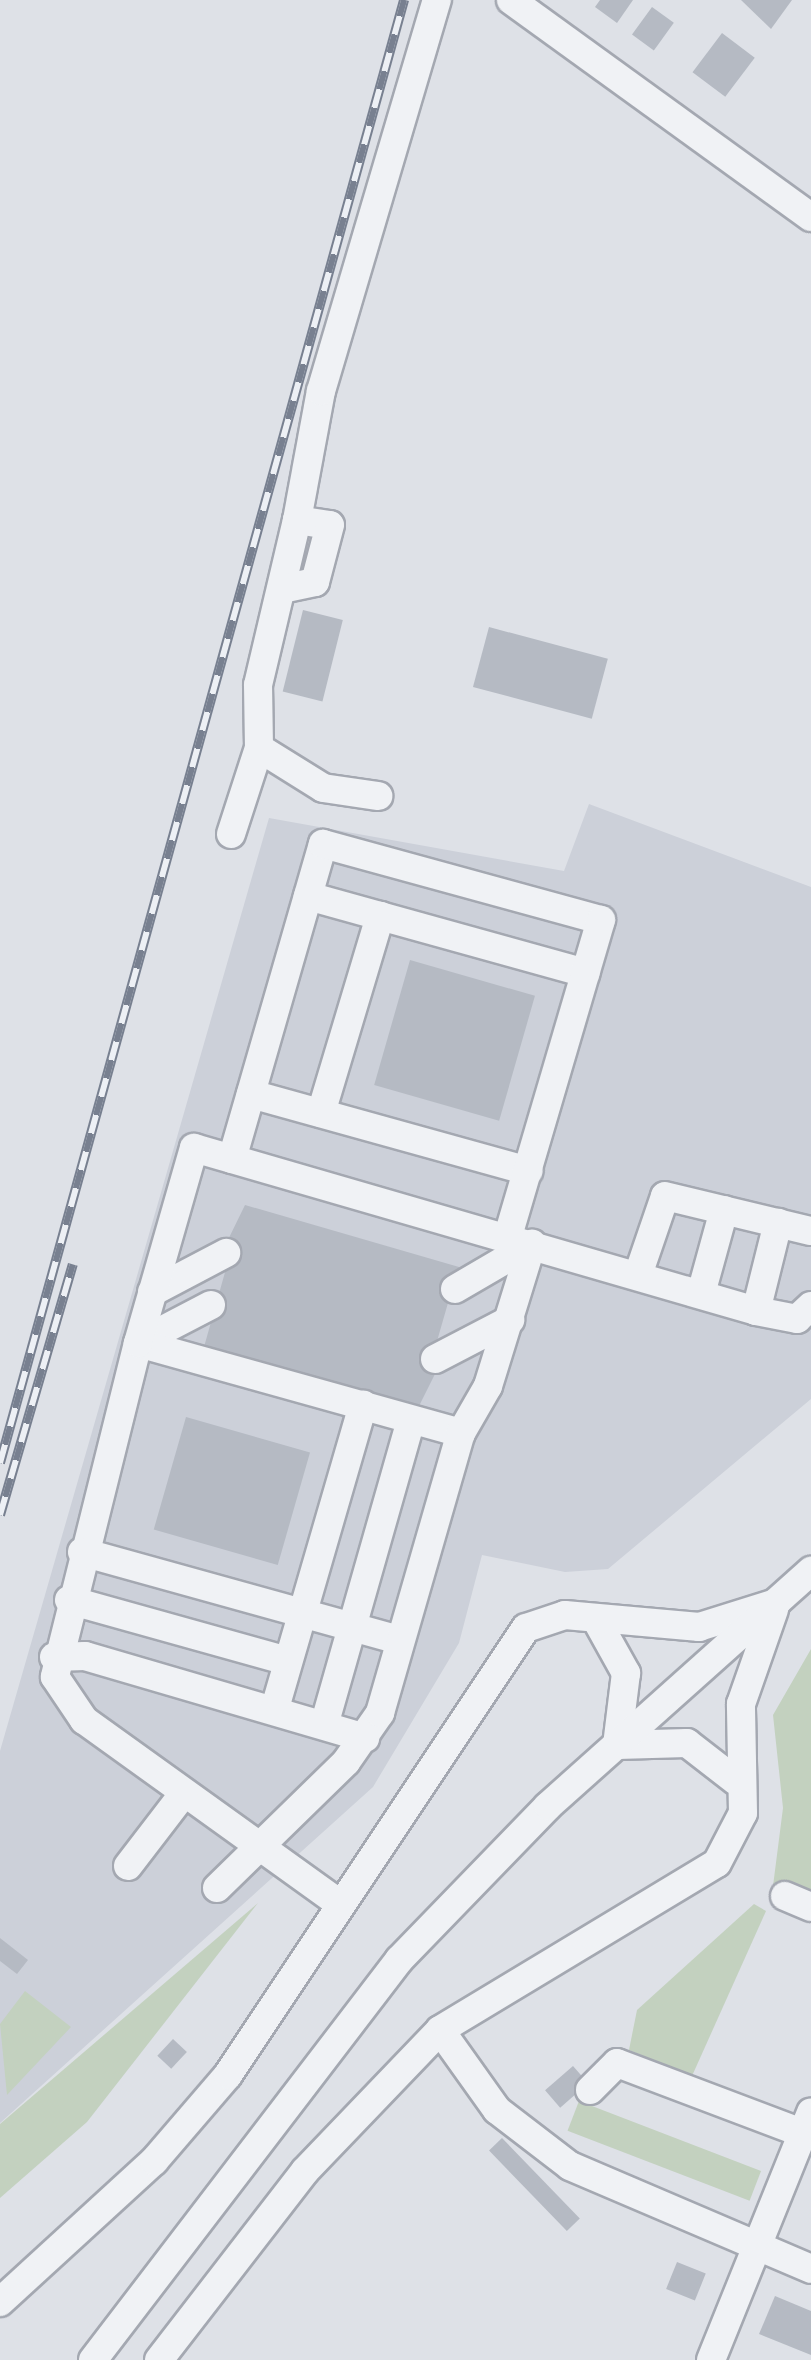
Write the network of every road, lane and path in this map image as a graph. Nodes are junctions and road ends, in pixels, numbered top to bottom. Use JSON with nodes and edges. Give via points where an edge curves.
{"nodes":[{"id":1,"x":437,"y":0,"type":"edge"},
{"id":2,"x":511,"y":0,"type":"edge"},
{"id":3,"x":811,"y":217,"type":"edge"},
{"id":4,"x":258,"y":748,"type":"junction"},
{"id":5,"x":378,"y":796,"type":"dead end"},
{"id":6,"x":230,"y":834,"type":"dead end"},
{"id":7,"x":308,"y":896,"type":"junction"},
{"id":8,"x":380,"y":916,"type":"junction"},
{"id":9,"x":585,"y":973,"type":"junction"},
{"id":10,"x":251,"y":1094,"type":"junction"},
{"id":11,"x":321,"y":1113,"type":"junction"},
{"id":12,"x":232,"y":1159,"type":"junction"},
{"id":13,"x":528,"y":1171,"type":"junction"},
{"id":14,"x":724,"y":1210,"type":"junction"},
{"id":15,"x":778,"y":1223,"type":"junction"},
{"id":16,"x":811,"y":1231,"type":"edge"},
{"id":17,"x":520,"y":1241,"type":"junction"},
{"id":18,"x":226,"y":1253,"type":"dead end"},
{"id":19,"x":638,"y":1275,"type":"junction"},
{"id":20,"x":455,"y":1289,"type":"dead end"},
{"id":21,"x":702,"y":1290,"type":"junction"},
{"id":22,"x":152,"y":1292,"type":"junction"},
{"id":23,"x":211,"y":1305,"type":"dead end"},
{"id":24,"x":811,"y":1306,"type":"edge"},
{"id":25,"x":756,"y":1311,"type":"junction"},
{"id":26,"x":510,"y":1320,"type":"junction"},
{"id":27,"x":138,"y":1343,"type":"junction"},
{"id":28,"x":435,"y":1359,"type":"dead end"},
{"id":29,"x":362,"y":1406,"type":"junction"},
{"id":30,"x":410,"y":1420,"type":"junction"},
{"id":31,"x":461,"y":1433,"type":"junction"},
{"id":32,"x":82,"y":1552,"type":"junction"},
{"id":33,"x":811,"y":1571,"type":"edge"},
{"id":34,"x":69,"y":1600,"type":"junction"},
{"id":35,"x":776,"y":1604,"type":"junction"},
{"id":36,"x":303,"y":1611,"type":"junction"},
{"id":37,"x":597,"y":1622,"type":"junction"},
{"id":38,"x":352,"y":1626,"type":"junction"},
{"id":39,"x":400,"y":1640,"type":"junction"},
{"id":40,"x":54,"y":1657,"type":"junction"},
{"id":41,"x":288,"y":1661,"type":"junction"},
{"id":42,"x":275,"y":1708,"type":"junction"},
{"id":43,"x":324,"y":1722,"type":"junction"},
{"id":44,"x":366,"y":1738,"type":"junction"},
{"id":45,"x":617,"y":1745,"type":"junction"},
{"id":46,"x":736,"y":1782,"type":"junction"},
{"id":47,"x":184,"y":1793,"type":"junction"},
{"id":48,"x":259,"y":1848,"type":"junction"},
{"id":49,"x":128,"y":1866,"type":"dead end"},
{"id":50,"x":218,"y":1888,"type":"dead end"},
{"id":51,"x":340,"y":1904,"type":"junction"},
{"id":52,"x":440,"y":2030,"type":"junction"},
{"id":53,"x":590,"y":2090,"type":"dead end"},
{"id":54,"x":807,"y":2123,"type":"edge"},
{"id":55,"x":755,"y":2246,"type":"junction"},
{"id":56,"x":811,"y":2269,"type":"edge"},
{"id":57,"x":0,"y":2302,"type":"edge"},
{"id":58,"x":93,"y":2360,"type":"edge"},
{"id":59,"x":158,"y":2360,"type":"edge"},
{"id":60,"x":711,"y":2360,"type":"edge"}],
"edges":[{"from":1,"to":4,"type":"street","via":[[321,391],[258,685]]},
{"from":2,"to":3,"type":"street"},
{"from":4,"to":5,"type":"street","via":[[323,788]]},
{"from":4,"to":6,"type":"street"},
{"from":7,"to":8,"type":"street"},
{"from":7,"to":9,"type":"street","via":[[323,844],[582,914],[601,920]]},
{"from":7,"to":10,"type":"street"},
{"from":8,"to":9,"type":"street"},
{"from":8,"to":11,"type":"street"},
{"from":9,"to":13,"type":"street"},
{"from":10,"to":11,"type":"street"},
{"from":10,"to":12,"type":"street"},
{"from":11,"to":13,"type":"street"},
{"from":12,"to":17,"type":"street"},
{"from":12,"to":22,"type":"street","via":[[194,1148]]},
{"from":13,"to":17,"type":"street"},
{"from":14,"to":15,"type":"street"},
{"from":14,"to":19,"type":"street","via":[[665,1196]]},
{"from":14,"to":21,"type":"street"},
{"from":15,"to":16,"type":"street"},
{"from":15,"to":25,"type":"street"},
{"from":17,"to":19,"type":"street"},
{"from":17,"to":20,"type":"street"},
{"from":17,"to":26,"type":"street"},
{"from":18,"to":22,"type":"street"},
{"from":19,"to":21,"type":"street"},
{"from":21,"to":25,"type":"street"},
{"from":22,"to":27,"type":"street"},
{"from":23,"to":27,"type":"street"},
{"from":24,"to":25,"type":"street","via":[[797,1320]]},
{"from":26,"to":28,"type":"street"},
{"from":26,"to":31,"type":"street"},
{"from":27,"to":29,"type":"street"},
{"from":27,"to":32,"type":"street"},
{"from":29,"to":30,"type":"street"},
{"from":29,"to":36,"type":"street"},
{"from":30,"to":31,"type":"street"},
{"from":30,"to":38,"type":"street"},
{"from":31,"to":39,"type":"street"},
{"from":32,"to":34,"type":"street"},
{"from":32,"to":36,"type":"street"},
{"from":33,"to":35,"type":"street"},
{"from":34,"to":40,"type":"street"},
{"from":34,"to":41,"type":"street"},
{"from":35,"to":37,"type":"street","via":[[698,1627]]},
{"from":35,"to":45,"type":"street"},
{"from":35,"to":46,"type":"street","via":[[741,1704]]},
{"from":36,"to":38,"type":"street"},
{"from":36,"to":41,"type":"street"},
{"from":37,"to":45,"type":"street","via":[[626,1673]]},
{"from":37,"to":51,"type":"street","via":[[565,1615],[526,1628]]},
{"from":38,"to":39,"type":"street"},
{"from":38,"to":43,"type":"street"},
{"from":39,"to":44,"type":"street"},
{"from":40,"to":42,"type":"street","via":[[85,1656]]},
{"from":40,"to":47,"type":"street","via":[[68,1705]]},
{"from":41,"to":42,"type":"street"},
{"from":42,"to":43,"type":"street"},
{"from":43,"to":44,"type":"street"},
{"from":44,"to":48,"type":"street"},
{"from":45,"to":46,"type":"street","via":[[688,1743]]},
{"from":45,"to":58,"type":"street","via":[[478,1875],[334,2036]]},
{"from":46,"to":52,"type":"street","via":[[743,1813],[717,1863]]},
{"from":47,"to":48,"type":"street"},
{"from":47,"to":49,"type":"street"},
{"from":48,"to":50,"type":"street"},
{"from":48,"to":51,"type":"street"},
{"from":51,"to":57,"type":"street","via":[[199,2111]]},
{"from":52,"to":55,"type":"street","via":[[497,2110],[570,2166]]},
{"from":52,"to":59,"type":"street","via":[[305,2170]]},
{"from":53,"to":54,"type":"street","via":[[618,2063]]},
{"from":54,"to":55,"type":"street"},
{"from":55,"to":56,"type":"street"},
{"from":55,"to":60,"type":"street"}]}
